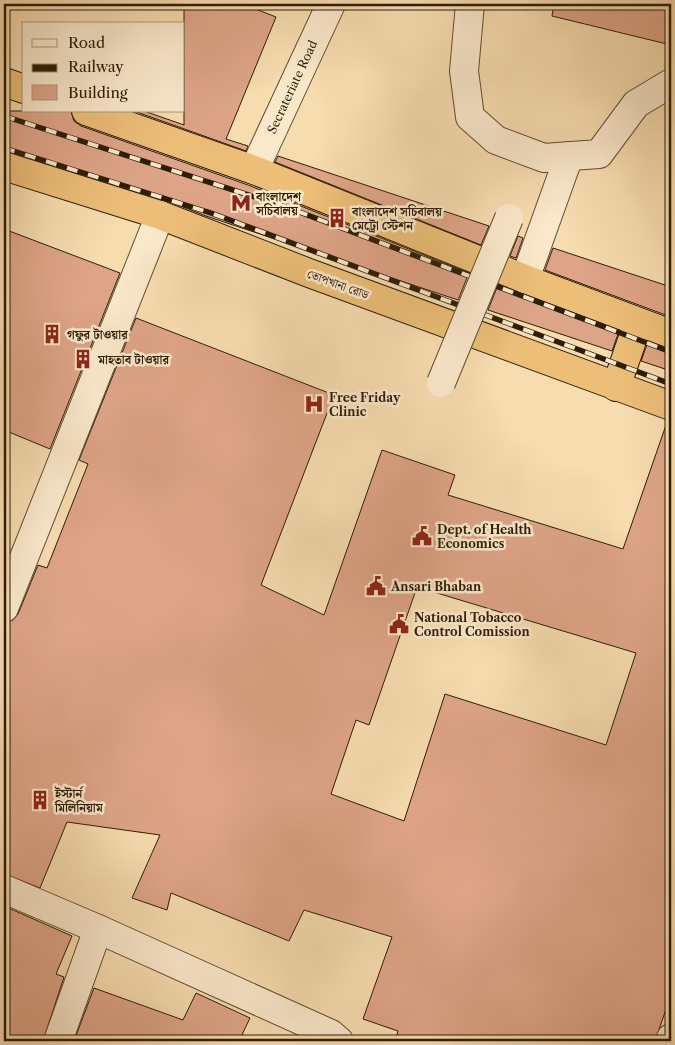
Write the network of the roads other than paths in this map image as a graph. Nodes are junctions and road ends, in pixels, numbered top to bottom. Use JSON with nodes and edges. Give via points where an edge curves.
{"nodes":[{"id":1,"x":331,"y":4,"type":"edge"},
{"id":2,"x":470,"y":4,"type":"edge"},
{"id":3,"x":4,"y":82,"type":"edge"},
{"id":4,"x":671,"y":83,"type":"edge"},
{"id":5,"x":22,"y":88,"type":"edge"},
{"id":6,"x":89,"y":112,"type":"edge"},
{"id":7,"x":569,"y":156,"type":"junction"},
{"id":8,"x":4,"y":166,"type":"edge"},
{"id":9,"x":254,"y":170,"type":"junction"},
{"id":10,"x":160,"y":215,"type":"junction"},
{"id":11,"x":509,"y":218,"type":"dead end"},
{"id":12,"x":525,"y":279,"type":"junction"},
{"id":13,"x":638,"y":323,"type":"junction"},
{"id":14,"x":671,"y":334,"type":"edge"},
{"id":15,"x":442,"y":383,"type":"dead end"},
{"id":16,"x":616,"y":387,"type":"junction"},
{"id":17,"x":671,"y":406,"type":"edge"},
{"id":18,"x":4,"y":608,"type":"edge"},
{"id":19,"x":4,"y":889,"type":"edge"},
{"id":20,"x":98,"y":929,"type":"junction"},
{"id":21,"x":58,"y":1041,"type":"edge"},
{"id":22,"x":339,"y":1041,"type":"edge"}],
"edges":[{"from":1,"to":9,"type":"street","name":"Secrateriate Road"},
{"from":2,"to":7,"type":"street","via":[[464,71],[470,117],[496,140],[544,158]]},
{"from":3,"to":5,"type":"highway"},
{"from":4,"to":7,"type":"street","via":[[636,104],[599,154]]},
{"from":6,"to":9,"type":"highway"},
{"from":7,"to":12,"type":"street"},
{"from":8,"to":10,"type":"highway","name":"তোপখানা রোড"},
{"from":9,"to":12,"type":"highway"},
{"from":10,"to":16,"type":"highway","name":"তোপখানা রোড"},
{"from":10,"to":18,"type":"street"},
{"from":11,"to":15,"type":"street","bridge":true},
{"from":12,"to":13,"type":"highway"},
{"from":13,"to":14,"type":"highway"},
{"from":13,"to":16,"type":"highway"},
{"from":16,"to":17,"type":"highway","name":"তোপখানা রোড"},
{"from":19,"to":20,"type":"street"},
{"from":20,"to":21,"type":"street"},
{"from":20,"to":22,"type":"street","via":[[330,1034]]}]}
